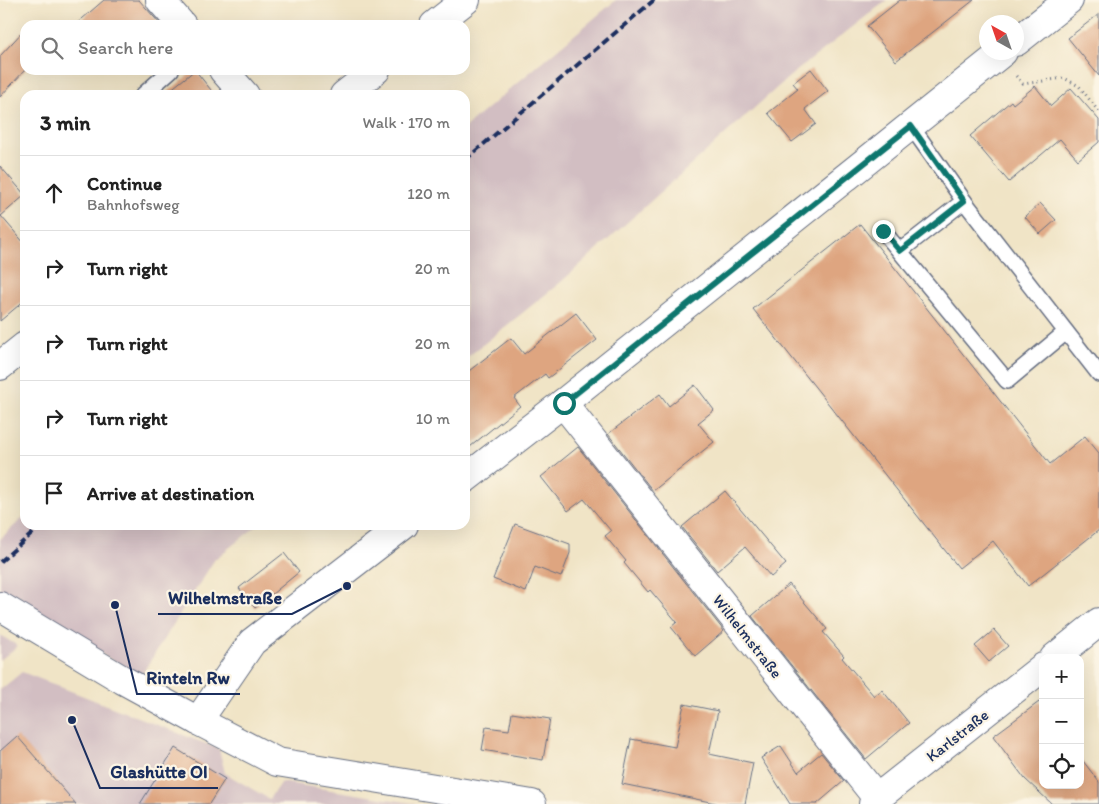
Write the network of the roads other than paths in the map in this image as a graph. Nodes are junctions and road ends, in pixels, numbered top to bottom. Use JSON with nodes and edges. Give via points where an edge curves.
{"nodes":[{"id":1,"x":160,"y":0,"type":"edge"},
{"id":2,"x":466,"y":0,"type":"edge"},
{"id":3,"x":1069,"y":0,"type":"edge"},
{"id":4,"x":178,"y":20,"type":"edge"},
{"id":5,"x":440,"y":20,"type":"edge"},
{"id":6,"x":1024,"y":36,"type":"edge"},
{"id":7,"x":994,"y":60,"type":"edge"},
{"id":8,"x":165,"y":75,"type":"edge"},
{"id":9,"x":227,"y":75,"type":"edge"},
{"id":10,"x":370,"y":75,"type":"edge"},
{"id":11,"x":149,"y":90,"type":"edge"},
{"id":12,"x":241,"y":90,"type":"edge"},
{"id":13,"x":350,"y":90,"type":"edge"},
{"id":14,"x":911,"y":126,"type":"junction"},
{"id":15,"x":964,"y":201,"type":"junction"},
{"id":16,"x":883,"y":231,"type":"dead end"},
{"id":17,"x":900,"y":251,"type":"junction"},
{"id":18,"x":1066,"y":332,"type":"junction"},
{"id":19,"x":20,"y":350,"type":"edge"},
{"id":20,"x":0,"y":366,"type":"edge"},
{"id":21,"x":1099,"y":374,"type":"edge"},
{"id":22,"x":564,"y":403,"type":"junction"},
{"id":23,"x":470,"y":475,"type":"edge"},
{"id":24,"x":398,"y":530,"type":"edge"},
{"id":25,"x":0,"y":606,"type":"edge"},
{"id":26,"x":1099,"y":622,"type":"edge"},
{"id":27,"x":1059,"y":654,"type":"edge"},
{"id":28,"x":1039,"y":670,"type":"edge"},
{"id":29,"x":198,"y":721,"type":"junction"},
{"id":30,"x":875,"y":801,"type":"edge"},
{"id":31,"x":532,"y":804,"type":"edge"}],
"edges":[{"from":1,"to":4,"type":"street"},
{"from":2,"to":5,"type":"street"},
{"from":3,"to":6,"type":"street"},
{"from":7,"to":14,"type":"street"},
{"from":8,"to":11,"type":"lane"},
{"from":9,"to":12,"type":"street"},
{"from":10,"to":13,"type":"street"},
{"from":14,"to":15,"type":"lane"},
{"from":14,"to":22,"type":"street"},
{"from":15,"to":17,"type":"lane"},
{"from":15,"to":18,"type":"lane"},
{"from":16,"to":17,"type":"lane"},
{"from":17,"to":18,"type":"lane","via":[[1007,382]]},
{"from":18,"to":21,"type":"lane"},
{"from":19,"to":20,"type":"street"},
{"from":22,"to":23,"type":"street"},
{"from":22,"to":30,"type":"street","name":"Wilhelmstraße"},
{"from":24,"to":29,"type":"street","via":[[252,642]]},
{"from":25,"to":29,"type":"street"},
{"from":26,"to":27,"type":"street"},
{"from":28,"to":30,"type":"street","name":"Karlstraße"},
{"from":29,"to":31,"type":"street","via":[[277,762]]}]}
